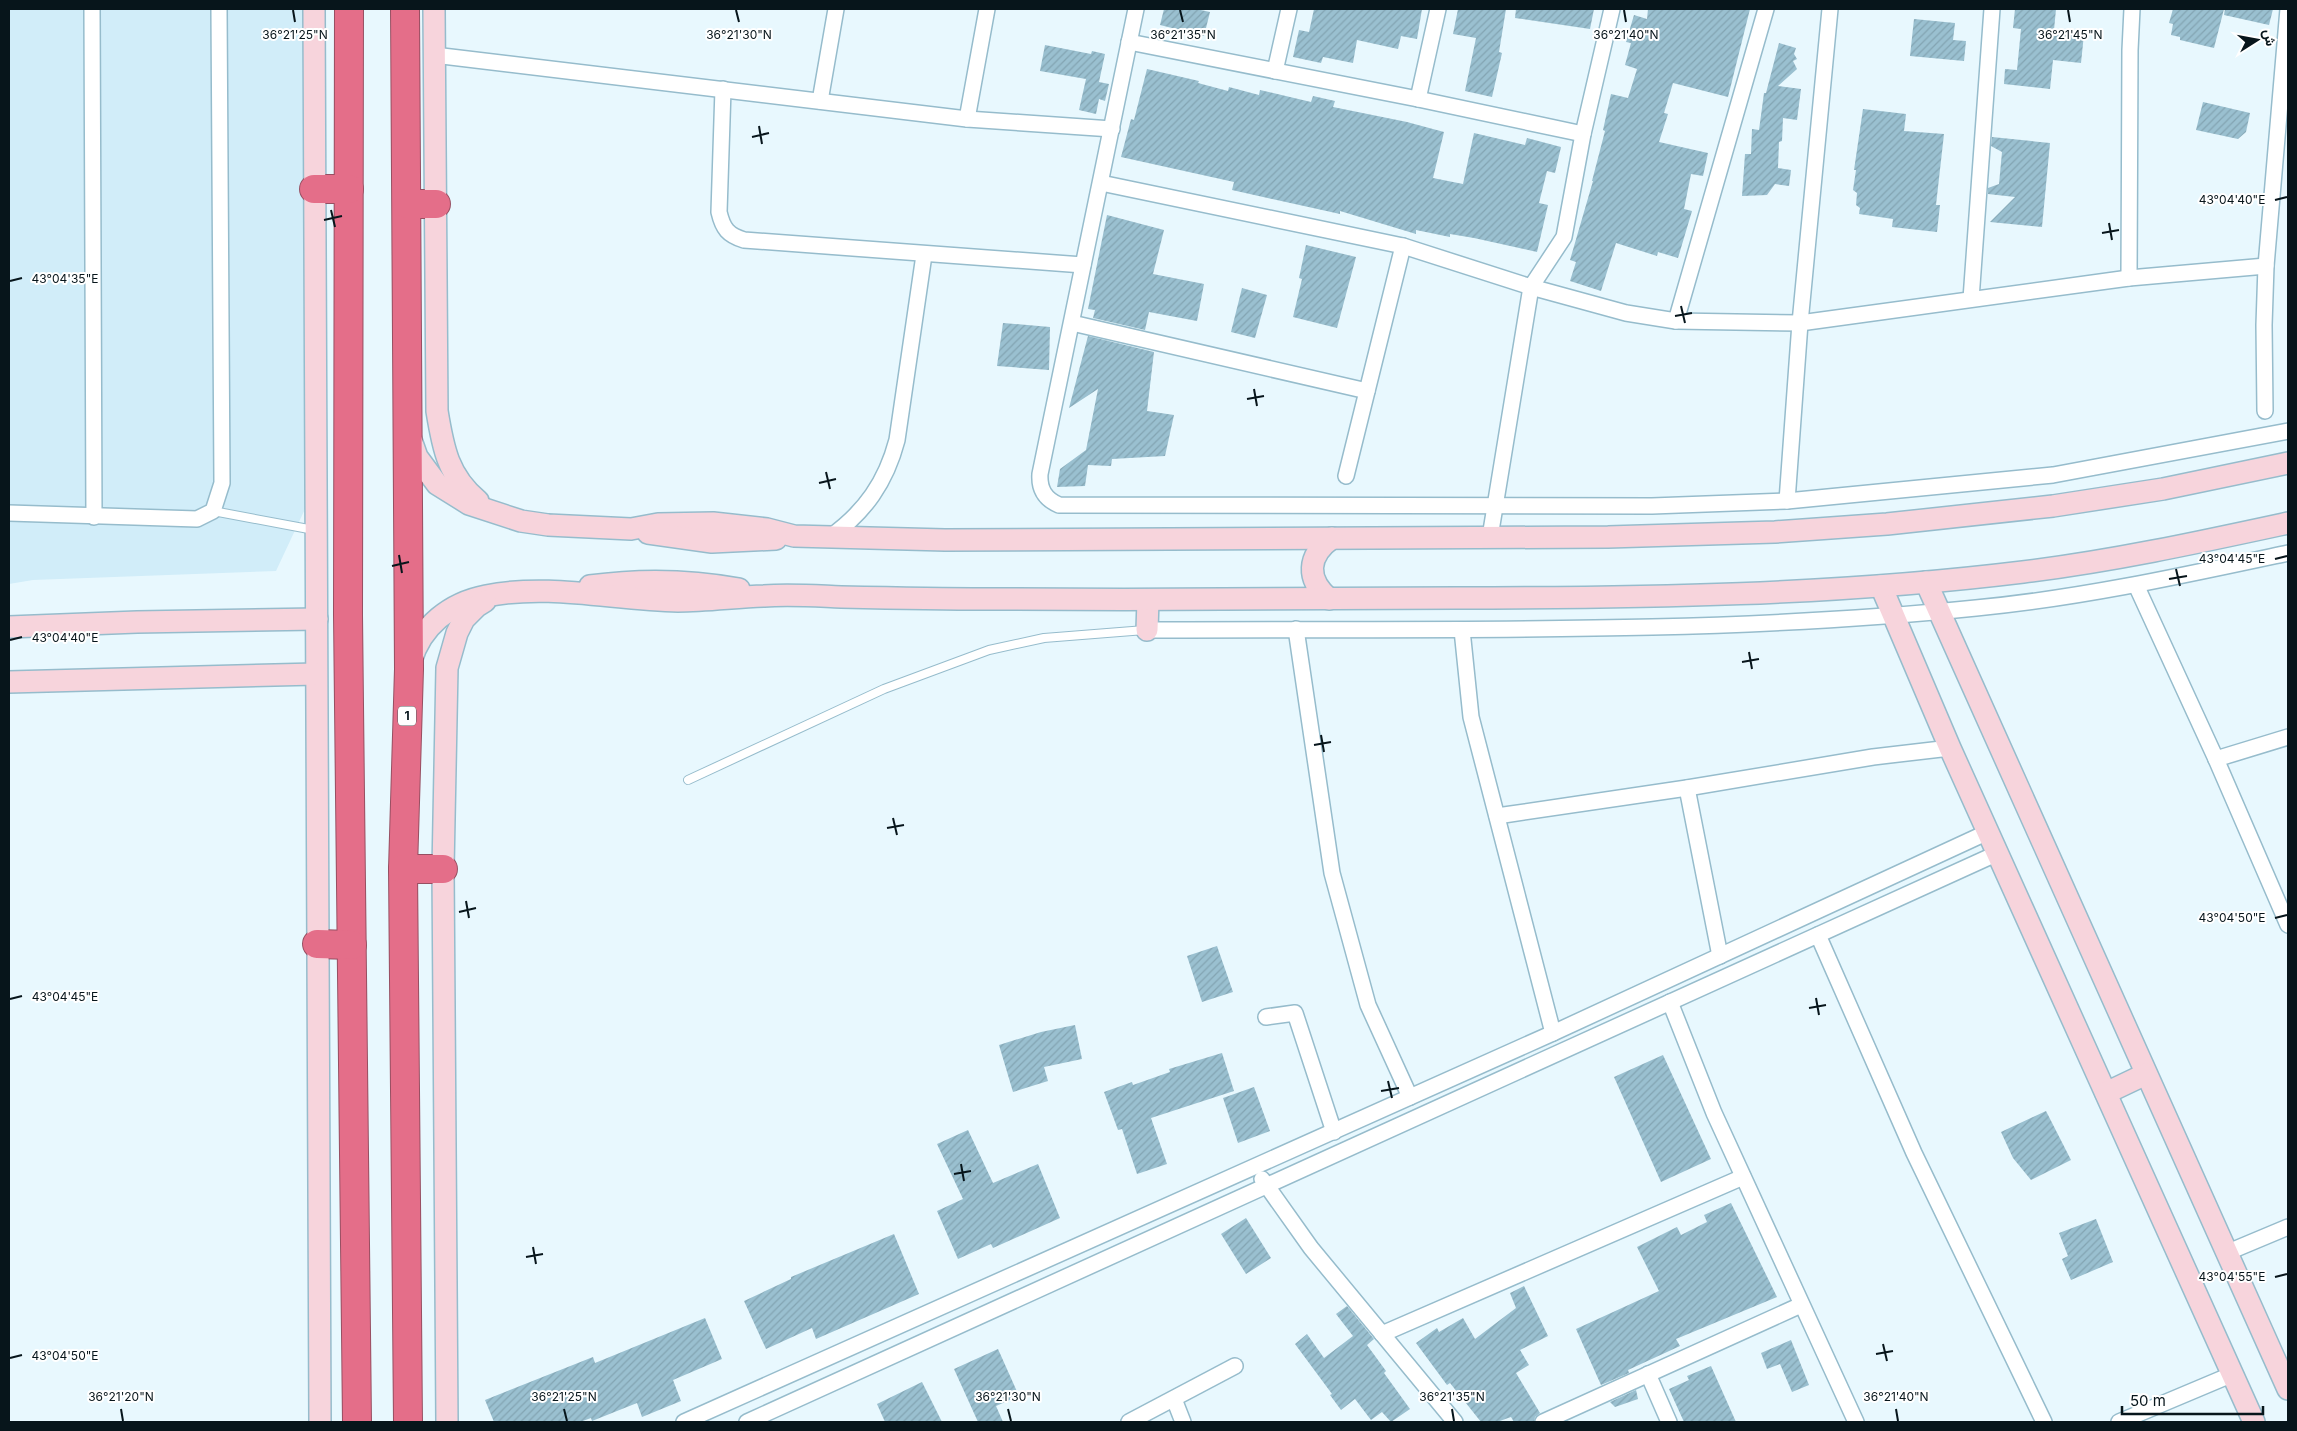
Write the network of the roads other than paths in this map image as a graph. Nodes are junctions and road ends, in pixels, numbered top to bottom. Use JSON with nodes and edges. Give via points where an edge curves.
{"nodes":[{"id":1,"x":92,"y":9,"type":"edge"},
{"id":2,"x":219,"y":9,"type":"edge"},
{"id":3,"x":314,"y":9,"type":"edge"},
{"id":4,"x":349,"y":9,"type":"edge"},
{"id":5,"x":405,"y":9,"type":"edge"},
{"id":6,"x":434,"y":9,"type":"edge"},
{"id":7,"x":836,"y":9,"type":"edge"},
{"id":8,"x":987,"y":9,"type":"edge"},
{"id":9,"x":1136,"y":9,"type":"edge"},
{"id":10,"x":1288,"y":9,"type":"edge"},
{"id":11,"x":1438,"y":9,"type":"edge"},
{"id":12,"x":1612,"y":9,"type":"edge"},
{"id":13,"x":1766,"y":9,"type":"edge"},
{"id":14,"x":1830,"y":9,"type":"edge"},
{"id":15,"x":1992,"y":9,"type":"edge"},
{"id":16,"x":2132,"y":9,"type":"edge"},
{"id":17,"x":2288,"y":9,"type":"edge"},
{"id":18,"x":1130,"y":42,"type":"junction"},
{"id":19,"x":434,"y":55,"type":"junction"},
{"id":20,"x":1275,"y":71,"type":"junction"},
{"id":21,"x":722,"y":89,"type":"junction"},
{"id":22,"x":1418,"y":99,"type":"junction"},
{"id":23,"x":820,"y":101,"type":"junction"},
{"id":24,"x":967,"y":119,"type":"junction"},
{"id":25,"x":1112,"y":129,"type":"junction"},
{"id":26,"x":1582,"y":134,"type":"junction"},
{"id":27,"x":1100,"y":183,"type":"junction"},
{"id":28,"x":314,"y":189,"type":"junction"},
{"id":29,"x":349,"y":189,"type":"junction"},
{"id":30,"x":407,"y":204,"type":"junction"},
{"id":31,"x":436,"y":204,"type":"junction"},
{"id":32,"x":1403,"y":246,"type":"junction"},
{"id":33,"x":924,"y":255,"type":"junction"},
{"id":34,"x":1083,"y":265,"type":"junction"},
{"id":35,"x":2266,"y":266,"type":"junction"},
{"id":36,"x":2129,"y":278,"type":"junction"},
{"id":37,"x":1531,"y":287,"type":"junction"},
{"id":38,"x":1970,"y":299,"type":"junction"},
{"id":39,"x":1676,"y":321,"type":"junction"},
{"id":40,"x":1072,"y":323,"type":"junction"},
{"id":41,"x":1800,"y":323,"type":"junction"},
{"id":42,"x":1367,"y":391,"type":"junction"},
{"id":43,"x":2265,"y":411,"type":"dead end"},
{"id":44,"x":408,"y":426,"type":"junction"},
{"id":45,"x":2288,"y":431,"type":"edge"},
{"id":46,"x":2288,"y":463,"type":"edge"},
{"id":47,"x":1346,"y":476,"type":"dead end"},
{"id":48,"x":1788,"y":501,"type":"junction"},
{"id":49,"x":1495,"y":506,"type":"junction"},
{"id":50,"x":213,"y":511,"type":"junction"},
{"id":51,"x":9,"y":513,"type":"edge"},
{"id":52,"x":491,"y":513,"type":"junction"},
{"id":53,"x":94,"y":517,"type":"junction"},
{"id":54,"x":2288,"y":523,"type":"edge"},
{"id":55,"x":316,"y":530,"type":"junction"},
{"id":56,"x":830,"y":537,"type":"junction"},
{"id":57,"x":1332,"y":538,"type":"junction"},
{"id":58,"x":1490,"y":538,"type":"junction"},
{"id":59,"x":2288,"y":553,"type":"edge"},
{"id":60,"x":1926,"y":582,"type":"junction"},
{"id":61,"x":2136,"y":584,"type":"junction"},
{"id":62,"x":1880,"y":586,"type":"junction"},
{"id":63,"x":499,"y":594,"type":"junction"},
{"id":64,"x":1329,"y":599,"type":"junction"},
{"id":65,"x":1148,"y":600,"type":"junction"},
{"id":66,"x":1939,"y":612,"type":"junction"},
{"id":67,"x":1893,"y":616,"type":"junction"},
{"id":68,"x":317,"y":619,"type":"junction"},
{"id":69,"x":9,"y":627,"type":"edge"},
{"id":70,"x":1296,"y":629,"type":"junction"},
{"id":71,"x":1147,"y":630,"type":"junction"},
{"id":72,"x":1462,"y":630,"type":"junction"},
{"id":73,"x":409,"y":669,"type":"junction"},
{"id":74,"x":316,"y":674,"type":"junction"},
{"id":75,"x":9,"y":682,"type":"edge"},
{"id":76,"x":2288,"y":737,"type":"edge"},
{"id":77,"x":1950,"y":748,"type":"junction"},
{"id":78,"x":2216,"y":760,"type":"junction"},
{"id":79,"x":688,"y":780,"type":"dead end"},
{"id":80,"x":1687,"y":788,"type":"junction"},
{"id":81,"x":1497,"y":816,"type":"junction"},
{"id":82,"x":1988,"y":832,"type":"junction"},
{"id":83,"x":1998,"y":853,"type":"junction"},
{"id":84,"x":402,"y":869,"type":"junction"},
{"id":85,"x":443,"y":869,"type":"junction"},
{"id":86,"x":2288,"y":925,"type":"edge"},
{"id":87,"x":1818,"y":935,"type":"junction"},
{"id":88,"x":317,"y":944,"type":"junction"},
{"id":89,"x":352,"y":945,"type":"junction"},
{"id":90,"x":1720,"y":956,"type":"junction"},
{"id":91,"x":1670,"y":1002,"type":"junction"},
{"id":92,"x":1266,"y":1016,"type":"dead end"},
{"id":93,"x":1553,"y":1033,"type":"junction"},
{"id":94,"x":2146,"y":1074,"type":"junction"},
{"id":95,"x":2106,"y":1093,"type":"junction"},
{"id":96,"x":1410,"y":1097,"type":"junction"},
{"id":97,"x":1334,"y":1132,"type":"junction"},
{"id":98,"x":1255,"y":1167,"type":"junction"},
{"id":99,"x":1743,"y":1177,"type":"junction"},
{"id":100,"x":1267,"y":1185,"type":"junction"},
{"id":101,"x":2288,"y":1227,"type":"edge"},
{"id":102,"x":2226,"y":1253,"type":"junction"},
{"id":103,"x":1801,"y":1305,"type":"junction"},
{"id":104,"x":1382,"y":1334,"type":"junction"},
{"id":105,"x":1235,"y":1366,"type":"dead end"},
{"id":106,"x":1648,"y":1374,"type":"junction"},
{"id":107,"x":2233,"y":1374,"type":"junction"},
{"id":108,"x":2288,"y":1389,"type":"edge"},
{"id":109,"x":1174,"y":1399,"type":"junction"},
{"id":110,"x":781,"y":1415,"type":"edge"},
{"id":111,"x":320,"y":1422,"type":"edge"},
{"id":112,"x":357,"y":1422,"type":"edge"},
{"id":113,"x":408,"y":1422,"type":"edge"},
{"id":114,"x":447,"y":1422,"type":"edge"},
{"id":115,"x":684,"y":1422,"type":"edge"},
{"id":116,"x":748,"y":1422,"type":"edge"},
{"id":117,"x":1129,"y":1422,"type":"edge"},
{"id":118,"x":1183,"y":1422,"type":"edge"},
{"id":119,"x":1455,"y":1422,"type":"edge"},
{"id":120,"x":1543,"y":1422,"type":"edge"},
{"id":121,"x":1669,"y":1422,"type":"edge"},
{"id":122,"x":1856,"y":1422,"type":"edge"},
{"id":123,"x":2044,"y":1422,"type":"edge"},
{"id":124,"x":2119,"y":1422,"type":"edge"},
{"id":125,"x":2254,"y":1422,"type":"edge"}],
"edges":[{"from":1,"to":53,"type":"street"},
{"from":2,"to":50,"type":"street","via":[[222,483]]},
{"from":3,"to":28,"type":"main road"},
{"from":4,"to":29,"type":"highway"},
{"from":5,"to":30,"type":"highway","number":"1"},
{"from":6,"to":19,"type":"main road"},
{"from":7,"to":23,"type":"street"},
{"from":8,"to":24,"type":"street"},
{"from":9,"to":18,"type":"street"},
{"from":10,"to":20,"type":"street"},
{"from":11,"to":22,"type":"street"},
{"from":12,"to":26,"type":"street"},
{"from":13,"to":39,"type":"street"},
{"from":14,"to":41,"type":"street"},
{"from":15,"to":38,"type":"street"},
{"from":16,"to":36,"type":"street"},
{"from":17,"to":35,"type":"street"},
{"from":18,"to":20,"type":"street"},
{"from":18,"to":25,"type":"street"},
{"from":19,"to":21,"type":"street"},
{"from":19,"to":31,"type":"main road"},
{"from":20,"to":22,"type":"street"},
{"from":21,"to":23,"type":"street"},
{"from":21,"to":33,"type":"street","via":[[719,212],[722,225],[730,236],[744,240]]},
{"from":22,"to":26,"type":"street"},
{"from":23,"to":24,"type":"street"},
{"from":24,"to":25,"type":"street"},
{"from":25,"to":27,"type":"street"},
{"from":26,"to":37,"type":"street","via":[[1564,237]]},
{"from":27,"to":32,"type":"street"},
{"from":27,"to":34,"type":"street"},
{"from":28,"to":29,"type":"highway"},
{"from":28,"to":55,"type":"main road"},
{"from":29,"to":89,"type":"highway","via":[[347,431]]},
{"from":30,"to":31,"type":"highway"},
{"from":30,"to":44,"type":"highway","number":"1"},
{"from":31,"to":52,"type":"main road","via":[[437,411],[440,432],[454,476],[468,494]]},
{"from":32,"to":37,"type":"street"},
{"from":32,"to":42,"type":"street"},
{"from":33,"to":34,"type":"street"},
{"from":33,"to":56,"type":"street","via":[[891,460],[874,496],[846,526]]},
{"from":34,"to":40,"type":"street"},
{"from":35,"to":36,"type":"street"},
{"from":35,"to":43,"type":"street"},
{"from":36,"to":38,"type":"street"},
{"from":37,"to":39,"type":"street","via":[[1626,313]]},
{"from":37,"to":49,"type":"street"},
{"from":38,"to":41,"type":"street"},
{"from":39,"to":41,"type":"street"},
{"from":40,"to":42,"type":"street"},
{"from":40,"to":49,"type":"street","via":[[1040,474],[1041,490],[1059,505]]},
{"from":41,"to":48,"type":"street"},
{"from":42,"to":47,"type":"street"},
{"from":44,"to":52,"type":"main road","via":[[417,457],[437,484],[454,496]]},
{"from":44,"to":73,"type":"highway","number":"1"},
{"from":45,"to":48,"type":"street","via":[[2053,475]]},
{"from":46,"to":58,"type":"main road","via":[[2117,497],[1886,524],[1720,534]]},
{"from":48,"to":49,"type":"street"},
{"from":49,"to":58,"type":"street"},
{"from":50,"to":53,"type":"street","via":[[197,519]]},
{"from":50,"to":55,"type":"lane"},
{"from":51,"to":53,"type":"street"},
{"from":52,"to":56,"type":"main road","via":[[548,525],[631,528],[713,523],[767,529],[794,536]]},
{"from":54,"to":60,"type":"main road","via":[[2114,558],[2025,572]]},
{"from":55,"to":68,"type":"main road"},
{"from":56,"to":57,"type":"main road","via":[[945,540]]},
{"from":57,"to":58,"type":"main road"},
{"from":57,"to":64,"type":"main road","via":[[1322,545],[1312,568],[1320,591]]},
{"from":59,"to":61,"type":"street"},
{"from":60,"to":62,"type":"main road"},
{"from":60,"to":66,"type":"main road"},
{"from":61,"to":66,"type":"street","via":[[2029,602]]},
{"from":61,"to":78,"type":"street"},
{"from":62,"to":64,"type":"main road","via":[[1663,597]]},
{"from":62,"to":67,"type":"main road"},
{"from":63,"to":65,"type":"main road","via":[[563,591],[679,601],[766,596]]},
{"from":63,"to":73,"type":"main road","via":[[471,600],[439,617],[418,642]]},
{"from":63,"to":85,"type":"main road","via":[[476,606],[464,619],[448,668]]},
{"from":64,"to":65,"type":"main road"},
{"from":65,"to":71,"type":"main road"},
{"from":66,"to":67,"type":"street"},
{"from":66,"to":94,"type":"main road"},
{"from":67,"to":72,"type":"street","via":[[1683,626]]},
{"from":67,"to":77,"type":"main road"},
{"from":68,"to":69,"type":"main road"},
{"from":68,"to":74,"type":"main road"},
{"from":70,"to":71,"type":"street"},
{"from":70,"to":72,"type":"street"},
{"from":70,"to":96,"type":"street","via":[[1332,873],[1368,1005]]},
{"from":71,"to":79,"type":"lane","via":[[1044,638],[989,650],[884,689]]},
{"from":72,"to":81,"type":"street","via":[[1472,717]]},
{"from":73,"to":84,"type":"highway","number":"1"},
{"from":74,"to":75,"type":"main road"},
{"from":74,"to":88,"type":"main road"},
{"from":76,"to":78,"type":"street"},
{"from":77,"to":80,"type":"street","via":[[1873,757]]},
{"from":77,"to":82,"type":"main road"},
{"from":78,"to":86,"type":"street"},
{"from":80,"to":81,"type":"street"},
{"from":80,"to":90,"type":"street"},
{"from":81,"to":93,"type":"street"},
{"from":82,"to":83,"type":"main road"},
{"from":82,"to":90,"type":"street"},
{"from":83,"to":87,"type":"street"},
{"from":83,"to":95,"type":"main road"},
{"from":84,"to":85,"type":"highway"},
{"from":84,"to":113,"type":"highway","number":"1"},
{"from":85,"to":114,"type":"main road"},
{"from":87,"to":91,"type":"street"},
{"from":87,"to":123,"type":"street","via":[[1914,1153]]},
{"from":88,"to":89,"type":"highway"},
{"from":88,"to":111,"type":"main road"},
{"from":89,"to":112,"type":"highway"},
{"from":90,"to":93,"type":"street"},
{"from":91,"to":99,"type":"street"},
{"from":91,"to":100,"type":"street"},
{"from":92,"to":97,"type":"street","via":[[1296,1013]]},
{"from":93,"to":96,"type":"street"},
{"from":94,"to":95,"type":"main road"},
{"from":94,"to":102,"type":"main road"},
{"from":95,"to":107,"type":"main road"},
{"from":96,"to":97,"type":"street"},
{"from":97,"to":98,"type":"street"},
{"from":98,"to":100,"type":"street"},
{"from":98,"to":115,"type":"street"},
{"from":99,"to":103,"type":"street"},
{"from":99,"to":104,"type":"street"},
{"from":100,"to":104,"type":"street","via":[[1311,1248]]},
{"from":100,"to":110,"type":"street"},
{"from":101,"to":102,"type":"street"},
{"from":102,"to":108,"type":"main road"},
{"from":103,"to":106,"type":"street"},
{"from":103,"to":122,"type":"street"},
{"from":104,"to":119,"type":"street"},
{"from":105,"to":109,"type":"street"},
{"from":106,"to":120,"type":"street"},
{"from":106,"to":121,"type":"street"},
{"from":107,"to":124,"type":"street"},
{"from":107,"to":125,"type":"main road"},
{"from":109,"to":117,"type":"street"},
{"from":109,"to":118,"type":"street"},
{"from":110,"to":116,"type":"street"}]}
